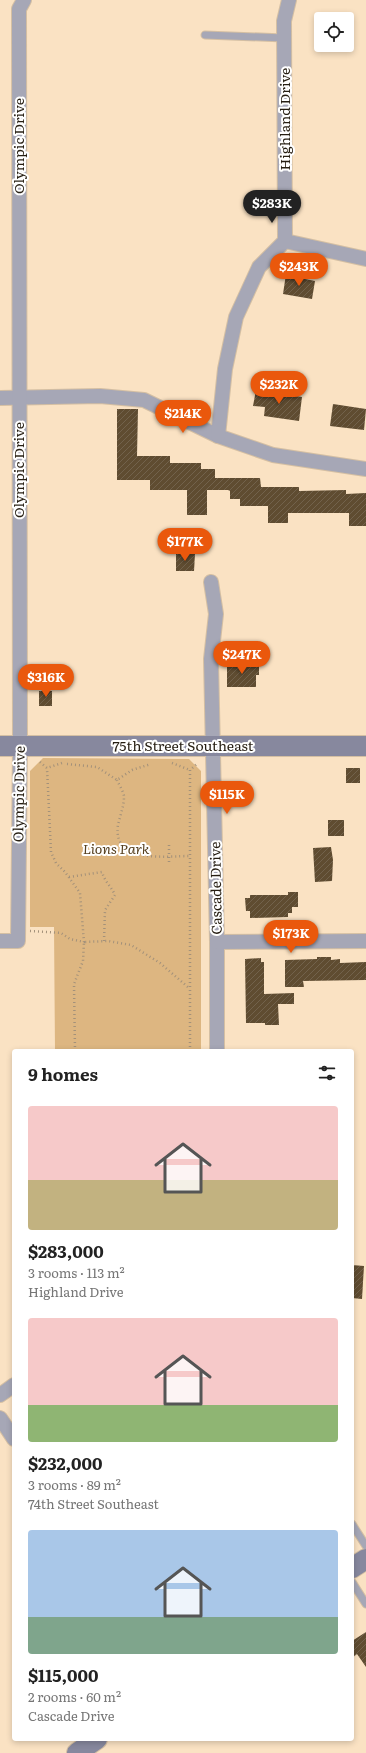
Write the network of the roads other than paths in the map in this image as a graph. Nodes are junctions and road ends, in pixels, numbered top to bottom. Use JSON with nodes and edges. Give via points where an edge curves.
{"nodes":[{"id":1,"x":22,"y":0,"type":"edge"},
{"id":2,"x":289,"y":0,"type":"edge"},
{"id":3,"x":205,"y":35,"type":"dead end"},
{"id":4,"x":284,"y":38,"type":"junction"},
{"id":5,"x":285,"y":241,"type":"junction"},
{"id":6,"x":366,"y":259,"type":"edge"},
{"id":7,"x":0,"y":398,"type":"edge"},
{"id":8,"x":19,"y":398,"type":"junction"},
{"id":9,"x":218,"y":436,"type":"junction"},
{"id":10,"x":366,"y":469,"type":"edge"},
{"id":11,"x":211,"y":582,"type":"dead end"},
{"id":12,"x":0,"y":746,"type":"edge"},
{"id":13,"x":20,"y":746,"type":"junction"},
{"id":14,"x":366,"y":746,"type":"edge"},
{"id":15,"x":207,"y":753,"type":"junction"},
{"id":16,"x":0,"y":941,"type":"edge"},
{"id":17,"x":366,"y":941,"type":"edge"},
{"id":18,"x":217,"y":942,"type":"junction"},
{"id":19,"x":217,"y":1049,"type":"edge"},
{"id":20,"x":12,"y":1386,"type":"edge"},
{"id":21,"x":0,"y":1395,"type":"edge"},
{"id":22,"x":0,"y":1418,"type":"edge"},
{"id":23,"x":12,"y":1436,"type":"edge"},
{"id":24,"x":354,"y":1527,"type":"edge"},
{"id":25,"x":366,"y":1546,"type":"edge"},
{"id":26,"x":366,"y":1559,"type":"edge"},
{"id":27,"x":354,"y":1567,"type":"edge"},
{"id":28,"x":354,"y":1585,"type":"edge"},
{"id":29,"x":366,"y":1604,"type":"edge"},
{"id":30,"x":94,"y":1741,"type":"edge"},
{"id":31,"x":77,"y":1753,"type":"edge"}],
"edges":[{"from":1,"to":8,"type":"street","name":"Olympic Drive","via":[[19,9]]},
{"from":2,"to":4,"type":"street","name":"Highland Drive","via":[[284,21]]},
{"from":3,"to":4,"type":"lane"},
{"from":4,"to":5,"type":"street","name":"Highland Drive"},
{"from":5,"to":6,"type":"street"},
{"from":5,"to":9,"type":"street","via":[[259,267],[236,317],[226,369]]},
{"from":7,"to":8,"type":"street"},
{"from":8,"to":9,"type":"street","via":[[100,396],[144,400]]},
{"from":8,"to":13,"type":"street","name":"Olympic Drive"},
{"from":9,"to":10,"type":"street","via":[[273,454]]},
{"from":11,"to":15,"type":"street","name":"Cascade Drive","via":[[216,614],[211,659]]},
{"from":12,"to":13,"type":"street","name":"75th Street Southeast"},
{"from":13,"to":15,"type":"street","name":"75th Street Southeast"},
{"from":13,"to":16,"type":"street","name":"Olympic Drive","via":[[17,936]]},
{"from":14,"to":15,"type":"street","name":"75th Street Southeast"},
{"from":15,"to":18,"type":"street","name":"Cascade Drive"},
{"from":17,"to":18,"type":"street"},
{"from":18,"to":19,"type":"street","name":"Cascade Drive"},
{"from":20,"to":21,"type":"street"},
{"from":22,"to":23,"type":"street"},
{"from":24,"to":25,"type":"lane"},
{"from":26,"to":27,"type":"street"},
{"from":28,"to":29,"type":"lane"},
{"from":30,"to":31,"type":"street"}]}
